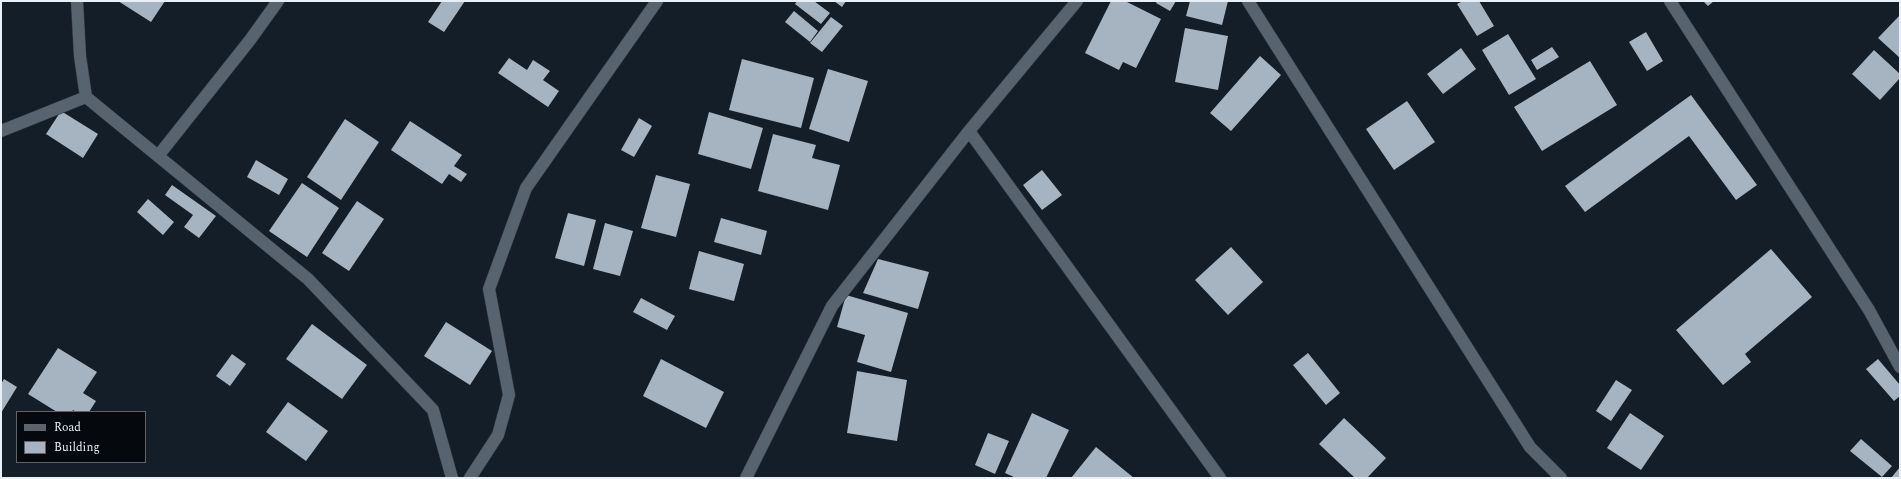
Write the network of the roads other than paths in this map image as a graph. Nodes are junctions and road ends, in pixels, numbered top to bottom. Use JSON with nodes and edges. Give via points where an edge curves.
{"nodes":[{"id":1,"x":77,"y":1,"type":"edge"},
{"id":2,"x":278,"y":1,"type":"edge"},
{"id":3,"x":657,"y":1,"type":"edge"},
{"id":4,"x":1076,"y":1,"type":"edge"},
{"id":5,"x":1248,"y":1,"type":"edge"},
{"id":6,"x":1670,"y":1,"type":"edge"},
{"id":7,"x":86,"y":97,"type":"junction"},
{"id":8,"x":969,"y":130,"type":"junction"},
{"id":9,"x":1,"y":131,"type":"edge"},
{"id":10,"x":158,"y":156,"type":"junction"},
{"id":11,"x":1900,"y":367,"type":"edge"},
{"id":12,"x":452,"y":478,"type":"edge"},
{"id":13,"x":470,"y":478,"type":"edge"},
{"id":14,"x":746,"y":478,"type":"edge"},
{"id":15,"x":1220,"y":478,"type":"edge"},
{"id":16,"x":1561,"y":478,"type":"edge"}],
"edges":[{"from":1,"to":7,"type":"street","via":[[80,56]]},
{"from":2,"to":10,"type":"street"},
{"from":3,"to":13,"type":"street","via":[[526,188],[489,289],[509,395],[498,435]]},
{"from":4,"to":8,"type":"street"},
{"from":5,"to":16,"type":"street","via":[[1530,447]]},
{"from":6,"to":11,"type":"street","via":[[1869,310]]},
{"from":7,"to":9,"type":"street"},
{"from":7,"to":10,"type":"street"},
{"from":8,"to":14,"type":"street","via":[[832,306]]},
{"from":8,"to":15,"type":"street"},
{"from":10,"to":12,"type":"street","via":[[308,279],[434,410]]}]}
